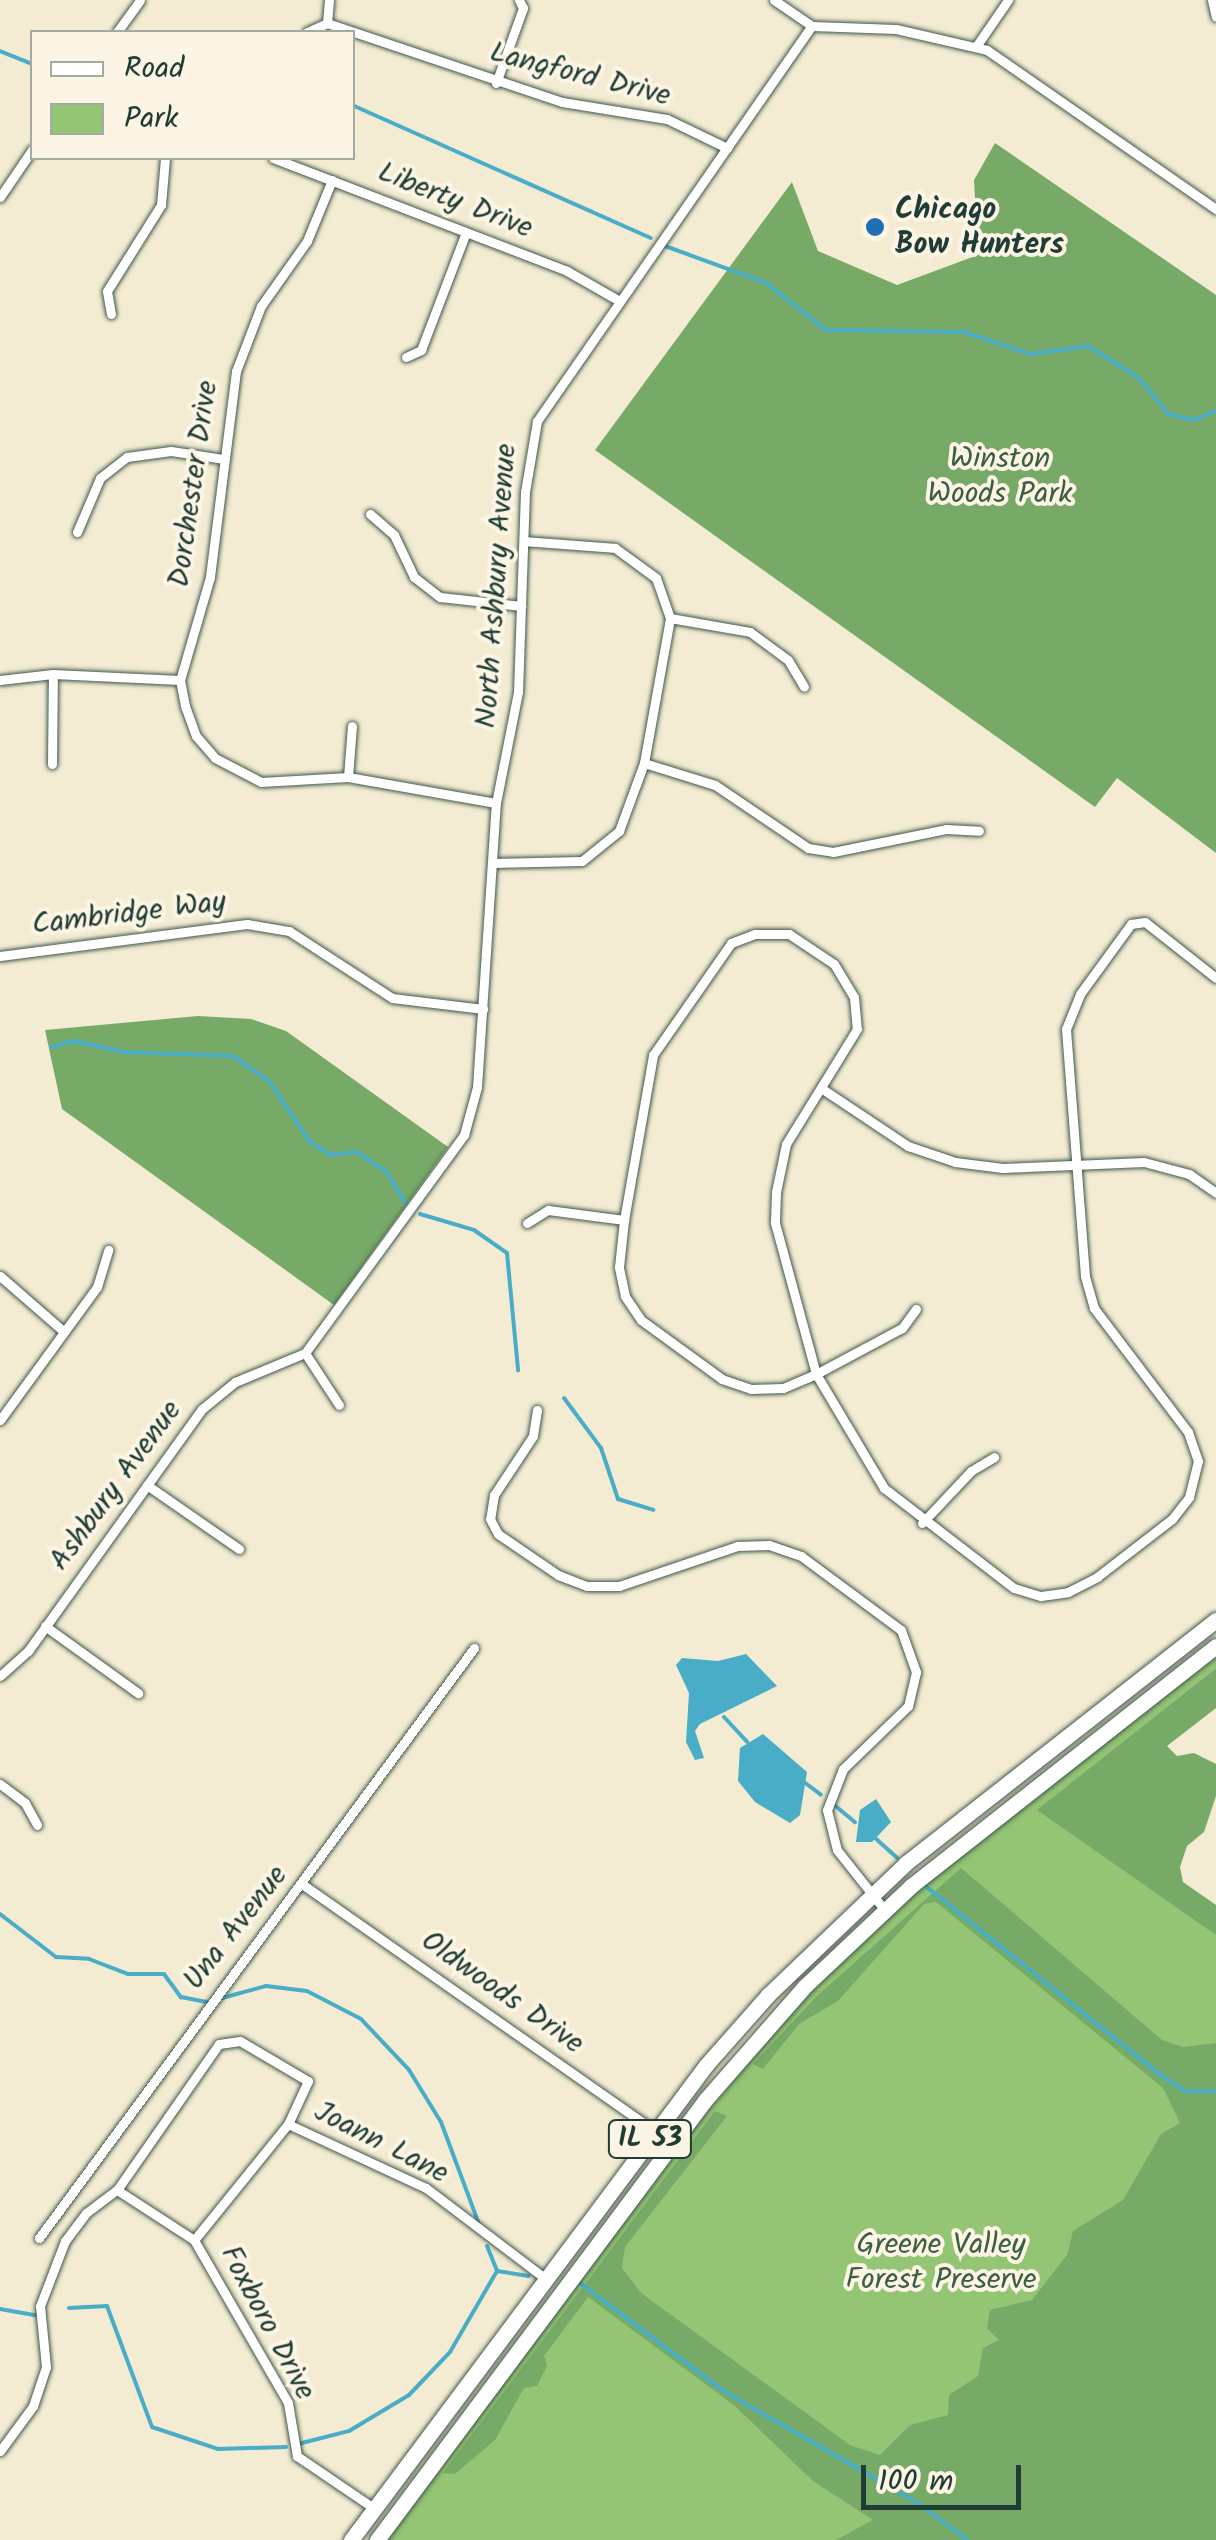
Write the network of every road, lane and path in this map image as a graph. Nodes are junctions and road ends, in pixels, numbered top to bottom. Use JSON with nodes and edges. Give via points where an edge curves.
{"nodes":[{"id":1,"x":140,"y":0,"type":"edge"},
{"id":2,"x":329,"y":0,"type":"edge"},
{"id":3,"x":519,"y":0,"type":"edge"},
{"id":4,"x":774,"y":0,"type":"edge"},
{"id":5,"x":1008,"y":0,"type":"edge"},
{"id":6,"x":1212,"y":0,"type":"edge"},
{"id":7,"x":1216,"y":17,"type":"edge"},
{"id":8,"x":328,"y":23,"type":"junction"},
{"id":9,"x":812,"y":26,"type":"junction"},
{"id":10,"x":119,"y":30,"type":"edge"},
{"id":11,"x":312,"y":30,"type":"edge"},
{"id":12,"x":348,"y":30,"type":"edge"},
{"id":13,"x":355,"y":33,"type":"edge"},
{"id":14,"x":977,"y":45,"type":"junction"},
{"id":15,"x":496,"y":83,"type":"junction"},
{"id":16,"x":727,"y":148,"type":"junction"},
{"id":17,"x":30,"y":153,"type":"edge"},
{"id":18,"x":165,"y":160,"type":"edge"},
{"id":19,"x":277,"y":160,"type":"edge"},
{"id":20,"x":332,"y":180,"type":"junction"},
{"id":21,"x":0,"y":197,"type":"edge"},
{"id":22,"x":1216,"y":209,"type":"edge"},
{"id":23,"x":466,"y":232,"type":"junction"},
{"id":24,"x":616,"y":299,"type":"junction"},
{"id":25,"x":111,"y":314,"type":"dead end"},
{"id":26,"x":406,"y":357,"type":"dead end"},
{"id":27,"x":224,"y":459,"type":"junction"},
{"id":28,"x":370,"y":514,"type":"dead end"},
{"id":29,"x":77,"y":532,"type":"dead end"},
{"id":30,"x":524,"y":541,"type":"junction"},
{"id":31,"x":522,"y":606,"type":"junction"},
{"id":32,"x":670,"y":618,"type":"junction"},
{"id":33,"x":52,"y":674,"type":"junction"},
{"id":34,"x":0,"y":680,"type":"edge"},
{"id":35,"x":180,"y":680,"type":"junction"},
{"id":36,"x":804,"y":687,"type":"dead end"},
{"id":37,"x":352,"y":726,"type":"dead end"},
{"id":38,"x":644,"y":763,"type":"junction"},
{"id":39,"x":52,"y":764,"type":"dead end"},
{"id":40,"x":348,"y":777,"type":"junction"},
{"id":41,"x":496,"y":803,"type":"junction"},
{"id":42,"x":980,"y":831,"type":"dead end"},
{"id":43,"x":492,"y":863,"type":"junction"},
{"id":44,"x":0,"y":956,"type":"edge"},
{"id":45,"x":1216,"y":978,"type":"edge"},
{"id":46,"x":483,"y":1008,"type":"junction"},
{"id":47,"x":821,"y":1088,"type":"junction"},
{"id":48,"x":1077,"y":1166,"type":"junction"},
{"id":49,"x":1216,"y":1193,"type":"edge"},
{"id":50,"x":624,"y":1220,"type":"junction"},
{"id":51,"x":527,"y":1223,"type":"dead end"},
{"id":52,"x":108,"y":1250,"type":"dead end"},
{"id":53,"x":0,"y":1276,"type":"edge"},
{"id":54,"x":916,"y":1309,"type":"dead end"},
{"id":55,"x":336,"y":1312,"type":"joint"},
{"id":56,"x":63,"y":1331,"type":"junction"},
{"id":57,"x":305,"y":1353,"type":"junction"},
{"id":58,"x":816,"y":1374,"type":"junction"},
{"id":59,"x":339,"y":1405,"type":"dead end"},
{"id":60,"x":537,"y":1410,"type":"dead end"},
{"id":61,"x":0,"y":1420,"type":"edge"},
{"id":62,"x":994,"y":1458,"type":"dead end"},
{"id":63,"x":148,"y":1486,"type":"junction"},
{"id":64,"x":922,"y":1522,"type":"junction"},
{"id":65,"x":238,"y":1548,"type":"dead end"},
{"id":66,"x":1216,"y":1620,"type":"edge"},
{"id":67,"x":45,"y":1626,"type":"junction"},
{"id":68,"x":1216,"y":1646,"type":"edge"},
{"id":69,"x":474,"y":1648,"type":"dead end"},
{"id":70,"x":0,"y":1676,"type":"edge"},
{"id":71,"x":138,"y":1693,"type":"dead end"},
{"id":72,"x":0,"y":1784,"type":"edge"},
{"id":73,"x":37,"y":1825,"type":"dead end"},
{"id":74,"x":302,"y":1884,"type":"junction"},
{"id":75,"x":872,"y":1894,"type":"junction"},
{"id":76,"x":884,"y":1909,"type":"junction"},
{"id":77,"x":288,"y":2124,"type":"junction"},
{"id":78,"x":656,"y":2131,"type":"junction"},
{"id":79,"x":672,"y":2142,"type":"junction"},
{"id":80,"x":118,"y":2190,"type":"junction"},
{"id":81,"x":39,"y":2238,"type":"dead end"},
{"id":82,"x":194,"y":2240,"type":"junction"},
{"id":83,"x":546,"y":2280,"type":"junction"},
{"id":84,"x":0,"y":2451,"type":"edge"},
{"id":85,"x":375,"y":2508,"type":"junction"},
{"id":86,"x":351,"y":2540,"type":"edge"},
{"id":87,"x":376,"y":2540,"type":"edge"}],
"edges":[{"from":1,"to":10,"type":"street"},
{"from":2,"to":8,"type":"street"},
{"from":3,"to":15,"type":"street","via":[[522,8]]},
{"from":4,"to":9,"type":"street"},
{"from":5,"to":14,"type":"street"},
{"from":6,"to":7,"type":"street"},
{"from":8,"to":11,"type":"street"},
{"from":8,"to":12,"type":"street","name":"Langford Drive"},
{"from":9,"to":14,"type":"street","via":[[896,29]]},
{"from":9,"to":16,"type":"street","name":"North Ashbury Avenue"},
{"from":13,"to":15,"type":"street","name":"Langford Drive"},
{"from":14,"to":22,"type":"street"},
{"from":15,"to":16,"type":"street","name":"Langford Drive","via":[[667,120]]},
{"from":16,"to":24,"type":"street","name":"North Ashbury Avenue"},
{"from":17,"to":21,"type":"street"},
{"from":18,"to":25,"type":"street","via":[[161,205],[107,291]]},
{"from":19,"to":20,"type":"street","name":"Liberty Drive"},
{"from":20,"to":23,"type":"street","name":"Liberty Drive"},
{"from":20,"to":27,"type":"street","name":"Dorchester Drive","via":[[307,240],[261,306],[248,339],[236,371]]},
{"from":23,"to":24,"type":"street","name":"Liberty Drive","via":[[567,271]]},
{"from":23,"to":26,"type":"street","via":[[422,350]]},
{"from":24,"to":30,"type":"street","name":"North Ashbury Avenue","via":[[537,421]]},
{"from":27,"to":29,"type":"street","via":[[171,451],[128,457],[100,478]]},
{"from":27,"to":35,"type":"street","name":"Dorchester Drive","via":[[210,577]]},
{"from":28,"to":31,"type":"street","via":[[394,535],[414,577],[440,597]]},
{"from":30,"to":31,"type":"street","name":"North Ashbury Avenue"},
{"from":30,"to":32,"type":"street","via":[[615,548],[656,578]]},
{"from":31,"to":41,"type":"street","name":"North Ashbury Avenue","via":[[516,711]]},
{"from":32,"to":36,"type":"street","via":[[750,632],[788,660]]},
{"from":32,"to":38,"type":"street"},
{"from":33,"to":34,"type":"street"},
{"from":33,"to":35,"type":"street"},
{"from":33,"to":39,"type":"street"},
{"from":35,"to":40,"type":"street","via":[[196,736],[236,773],[261,782]]},
{"from":37,"to":40,"type":"street"},
{"from":38,"to":42,"type":"street","via":[[715,784],[808,848],[833,852],[946,830]]},
{"from":38,"to":43,"type":"street","via":[[620,831],[600,852],[561,864]]},
{"from":40,"to":41,"type":"street"},
{"from":41,"to":43,"type":"street","name":"North Ashbury Avenue"},
{"from":43,"to":46,"type":"street","name":"North Ashbury Avenue"},
{"from":44,"to":46,"type":"street","name":"Cambridge Way","via":[[247,924],[290,931],[392,998]]},
{"from":45,"to":48,"type":"street","via":[[1145,922],[1131,924],[1080,994],[1066,1029]]},
{"from":46,"to":55,"type":"street","name":"North Ashbury Avenue","via":[[477,1086],[464,1135]]},
{"from":47,"to":48,"type":"street","via":[[908,1146],[955,1162]]},
{"from":47,"to":50,"type":"street","via":[[857,1028],[854,998],[834,964],[789,934],[755,934],[731,943],[652,1054]]},
{"from":47,"to":58,"type":"street","via":[[786,1144],[776,1192],[776,1223]]},
{"from":48,"to":49,"type":"street","via":[[1159,1164]]},
{"from":48,"to":64,"type":"street","via":[[1085,1276],[1094,1308],[1188,1432],[1198,1461],[1189,1496],[1172,1519],[1097,1577],[1041,1596],[1014,1588]]},
{"from":50,"to":51,"type":"street","via":[[548,1210]]},
{"from":50,"to":58,"type":"street","via":[[619,1267],[625,1296],[641,1320],[722,1379],[751,1389],[783,1388]]},
{"from":52,"to":56,"type":"street","via":[[102,1279]]},
{"from":53,"to":56,"type":"street"},
{"from":54,"to":58,"type":"street","via":[[902,1328]]},
{"from":55,"to":57,"type":"street","name":"Ashbury Avenue"},
{"from":56,"to":61,"type":"street"},
{"from":57,"to":59,"type":"street"},
{"from":57,"to":63,"type":"street","name":"Ashbury Avenue","via":[[222,1390]]},
{"from":58,"to":64,"type":"street","via":[[884,1488]]},
{"from":60,"to":75,"type":"street","via":[[534,1436],[494,1495],[490,1519],[498,1534],[558,1575],[586,1586],[619,1586],[737,1546],[769,1546],[810,1562],[900,1630],[916,1672],[908,1706],[843,1769],[826,1810],[837,1850]]},
{"from":62,"to":64,"type":"street","via":[[970,1471]]},
{"from":63,"to":65,"type":"street"},
{"from":63,"to":67,"type":"street","name":"Ashbury Avenue"},
{"from":66,"to":75,"type":"main road","number":"IL 53"},
{"from":67,"to":70,"type":"street","name":"Ashbury Avenue"},
{"from":67,"to":71,"type":"street"},
{"from":68,"to":76,"type":"main road","number":"IL 53"},
{"from":69,"to":74,"type":"street","name":"Una Avenue"},
{"from":72,"to":73,"type":"street","via":[[25,1803]]},
{"from":74,"to":78,"type":"street","name":"Oldwoods Drive"},
{"from":74,"to":81,"type":"street","name":"Una Avenue"},
{"from":75,"to":76,"type":"street"},
{"from":75,"to":78,"type":"main road","number":"IL 53","via":[[768,1995]]},
{"from":76,"to":79,"type":"main road","number":"IL 53","via":[[762,2032]]},
{"from":77,"to":80,"type":"street","via":[[308,2081],[240,2041],[219,2044]]},
{"from":77,"to":82,"type":"street"},
{"from":77,"to":83,"type":"street","name":"Joann Lane","via":[[426,2188]]},
{"from":78,"to":79,"type":"street","name":"Oldwoods Drive"},
{"from":78,"to":83,"type":"main road","number":"IL 53"},
{"from":79,"to":87,"type":"main road","number":"IL 53"},
{"from":80,"to":82,"type":"street"},
{"from":80,"to":84,"type":"street","via":[[86,2213],[66,2241],[40,2306],[46,2367],[33,2406]]},
{"from":82,"to":85,"type":"street","name":"Foxboro Drive","via":[[288,2403],[297,2456]]},
{"from":83,"to":85,"type":"main road","number":"IL 53"},
{"from":85,"to":86,"type":"main road","number":"IL 53"}]}
